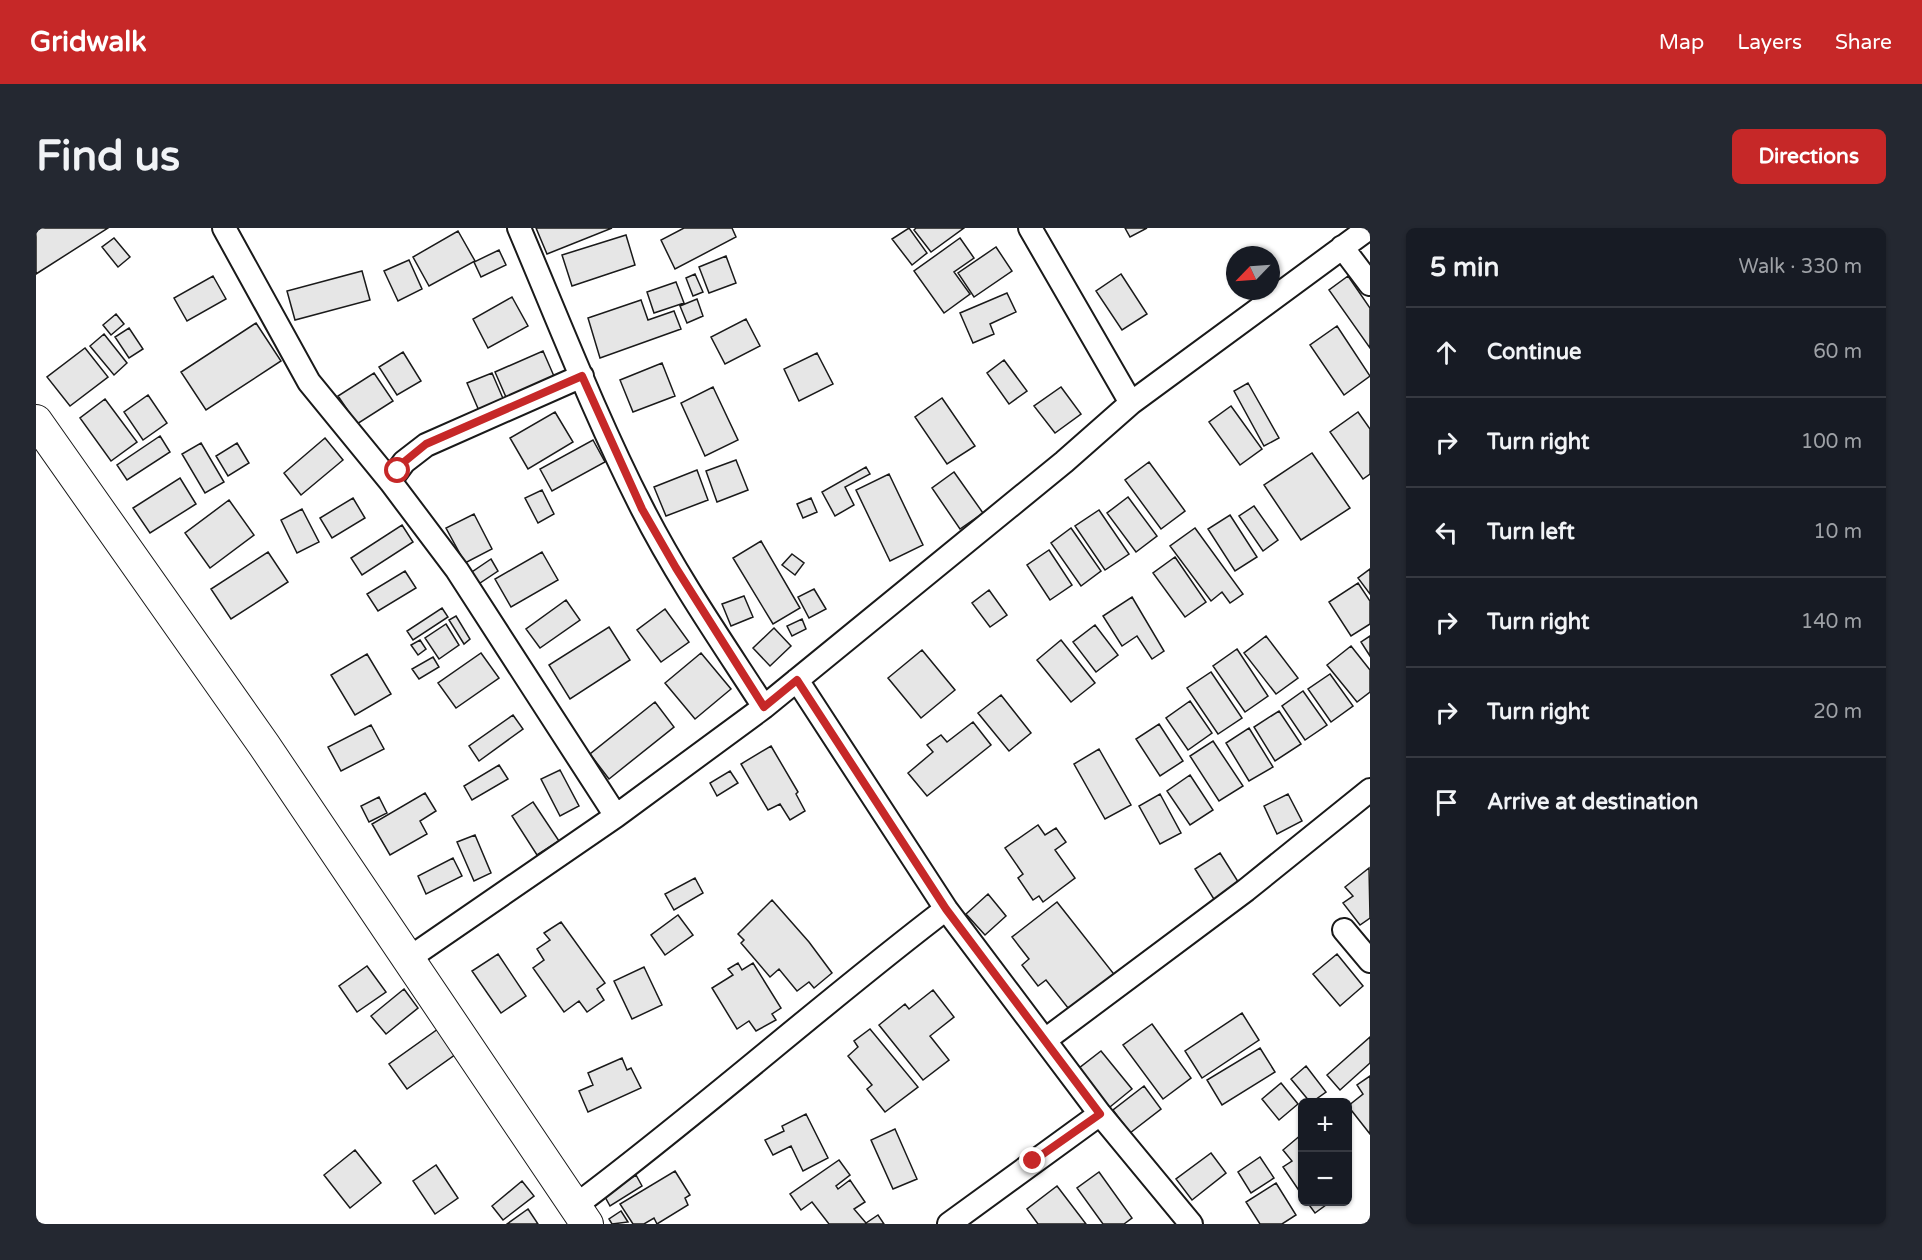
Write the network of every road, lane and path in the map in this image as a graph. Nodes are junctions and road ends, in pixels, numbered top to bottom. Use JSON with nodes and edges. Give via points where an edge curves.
{"nodes":[{"id":1,"x":224,"y":228,"type":"edge"},
{"id":2,"x":519,"y":228,"type":"edge"},
{"id":3,"x":1030,"y":228,"type":"edge"},
{"id":4,"x":1369,"y":228,"type":"edge"},
{"id":5,"x":1342,"y":247,"type":"junction"},
{"id":6,"x":1370,"y":284,"type":"edge"},
{"id":7,"x":582,"y":376,"type":"junction"},
{"id":8,"x":1131,"y":403,"type":"junction"},
{"id":9,"x":36,"y":421,"type":"edge"},
{"id":10,"x":390,"y":481,"type":"junction"},
{"id":11,"x":797,"y":680,"type":"junction"},
{"id":12,"x":764,"y":707,"type":"junction"},
{"id":13,"x":1370,"y":790,"type":"edge"},
{"id":14,"x":616,"y":816,"type":"junction"},
{"id":15,"x":946,"y":909,"type":"junction"},
{"id":16,"x":1344,"y":930,"type":"dead end"},
{"id":17,"x":408,"y":959,"type":"junction"},
{"id":18,"x":1370,"y":962,"type":"edge"},
{"id":19,"x":1045,"y":1040,"type":"junction"},
{"id":20,"x":1100,"y":1114,"type":"junction"},
{"id":21,"x":581,"y":1215,"type":"edge"},
{"id":22,"x":949,"y":1224,"type":"edge"},
{"id":23,"x":1191,"y":1224,"type":"edge"}],
"edges":[{"from":1,"to":10,"type":"street","via":[[309,382]]},
{"from":2,"to":7,"type":"street"},
{"from":3,"to":8,"type":"street"},
{"from":4,"to":5,"type":"street"},
{"from":5,"to":6,"type":"street"},
{"from":5,"to":8,"type":"street"},
{"from":7,"to":10,"type":"street","via":[[426,444],[404,462]]},
{"from":7,"to":12,"type":"street","via":[[642,509]]},
{"from":8,"to":11,"type":"street"},
{"from":9,"to":17,"type":"street","via":[[264,745]]},
{"from":10,"to":14,"type":"street","via":[[457,570]]},
{"from":11,"to":12,"type":"street"},
{"from":11,"to":15,"type":"street"},
{"from":12,"to":14,"type":"street"},
{"from":13,"to":19,"type":"street","via":[[1246,890]]},
{"from":14,"to":17,"type":"street"},
{"from":15,"to":19,"type":"street"},
{"from":15,"to":21,"type":"street","via":[[855,979],[646,1153]]},
{"from":16,"to":18,"type":"street"},
{"from":17,"to":21,"type":"street"},
{"from":19,"to":20,"type":"street"},
{"from":20,"to":22,"type":"street"},
{"from":20,"to":23,"type":"street"}]}
